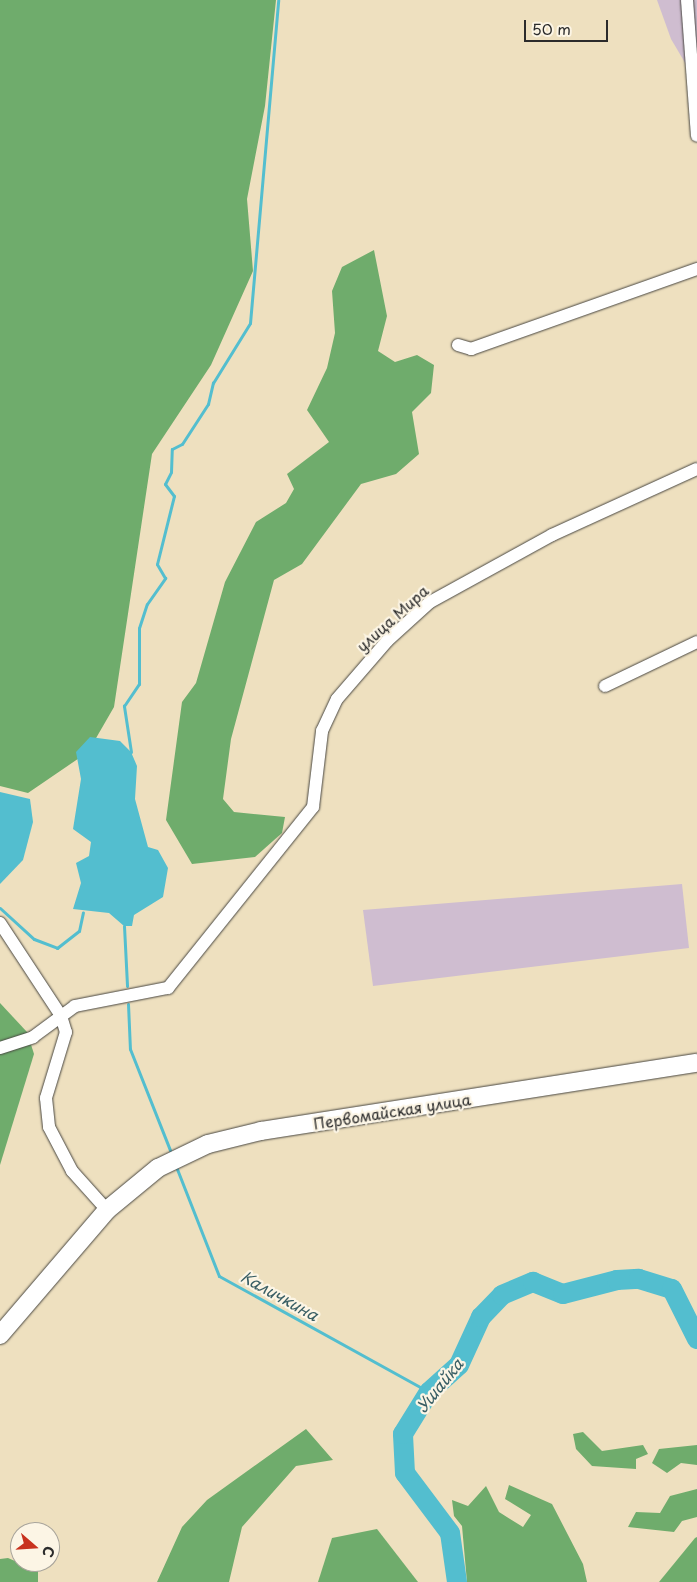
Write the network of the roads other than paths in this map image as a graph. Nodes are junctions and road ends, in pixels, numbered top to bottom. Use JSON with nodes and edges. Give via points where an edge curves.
{"nodes":[{"id":1,"x":687,"y":0,"type":"edge"},
{"id":2,"x":697,"y":136,"type":"edge"},
{"id":3,"x":697,"y":269,"type":"edge"},
{"id":4,"x":458,"y":345,"type":"dead end"},
{"id":5,"x":697,"y":468,"type":"edge"},
{"id":6,"x":697,"y":642,"type":"edge"},
{"id":7,"x":605,"y":686,"type":"dead end"},
{"id":8,"x":0,"y":924,"type":"edge"},
{"id":9,"x":60,"y":1016,"type":"junction"},
{"id":10,"x":0,"y":1048,"type":"edge"},
{"id":11,"x":697,"y":1063,"type":"edge"},
{"id":12,"x":107,"y":1210,"type":"junction"},
{"id":13,"x":0,"y":1335,"type":"edge"}],
"edges":[{"from":1,"to":2,"type":"street"},
{"from":3,"to":4,"type":"street","via":[[471,349]]},
{"from":5,"to":9,"type":"street","name":"улица Мира","via":[[552,535],[430,602],[353,676],[327,715],[320,746],[318,794],[291,838],[168,988],[99,999],[75,1006]]},
{"from":6,"to":7,"type":"street"},
{"from":8,"to":9,"type":"street"},
{"from":9,"to":10,"type":"street","name":"улица Мира","via":[[33,1037]]},
{"from":9,"to":12,"type":"street","via":[[66,1041],[45,1116],[59,1152]]},
{"from":11,"to":12,"type":"street","name":"Первомайская улица","via":[[261,1131],[208,1144],[158,1168]]},
{"from":12,"to":13,"type":"street","name":"Первомайская улица"}]}
